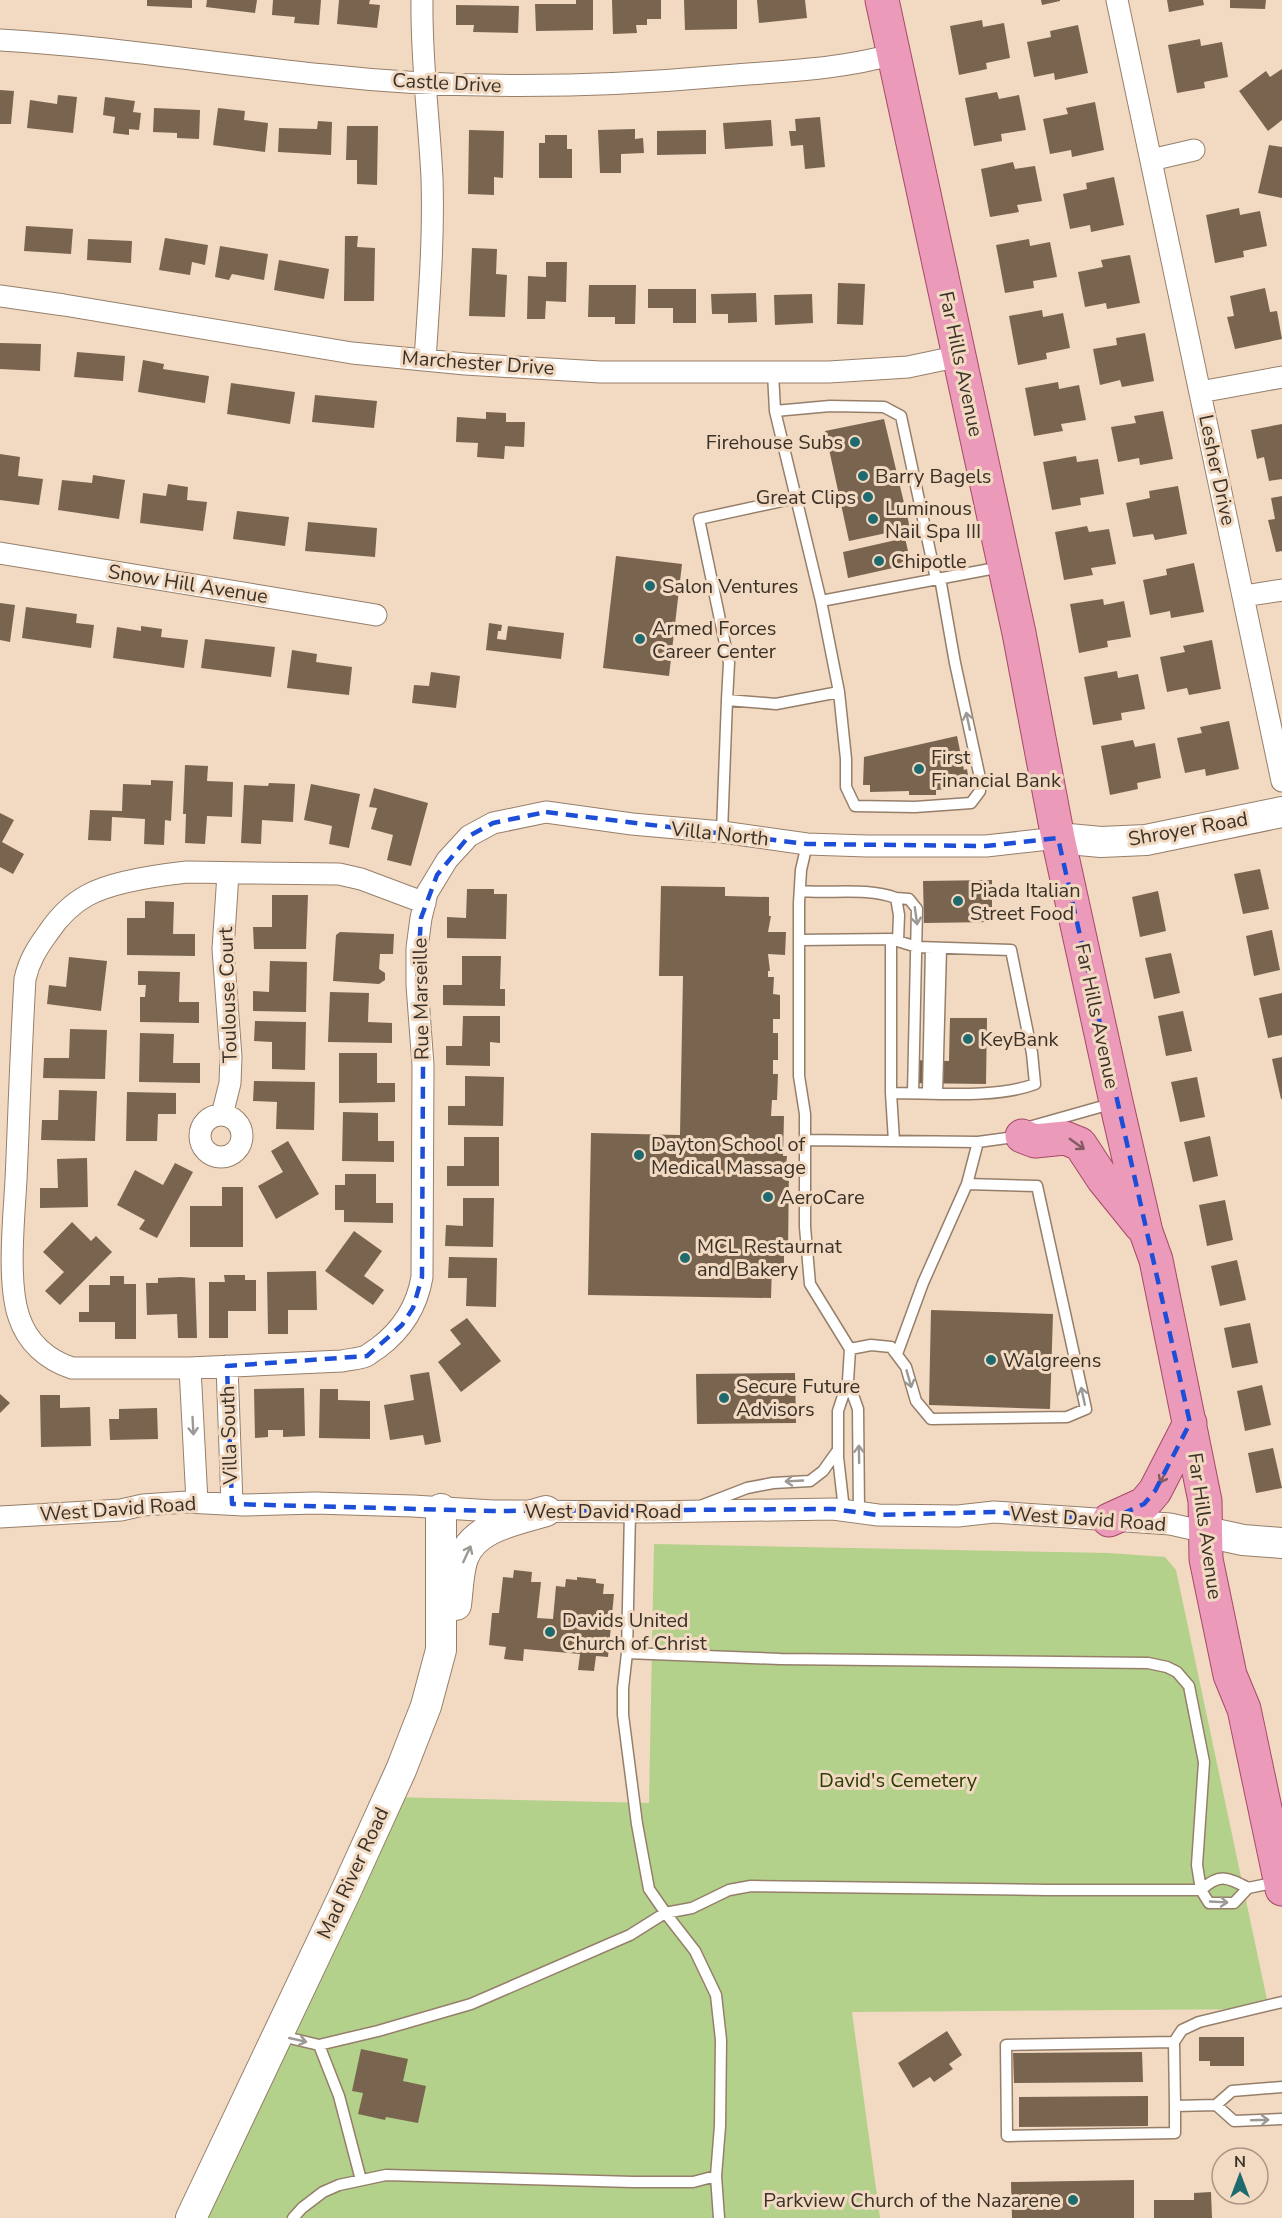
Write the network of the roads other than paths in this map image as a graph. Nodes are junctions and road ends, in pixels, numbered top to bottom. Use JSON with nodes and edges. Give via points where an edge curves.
{"nodes":[{"id":1,"x":422,"y":0,"type":"edge"},
{"id":2,"x":882,"y":0,"type":"edge"},
{"id":3,"x":1117,"y":0,"type":"edge"},
{"id":4,"x":0,"y":40,"type":"edge"},
{"id":5,"x":894,"y":54,"type":"junction"},
{"id":6,"x":424,"y":83,"type":"junction"},
{"id":7,"x":1194,"y":150,"type":"dead end"},
{"id":8,"x":1151,"y":160,"type":"junction"},
{"id":9,"x":0,"y":296,"type":"edge"},
{"id":10,"x":960,"y":356,"type":"junction"},
{"id":11,"x":424,"y":360,"type":"junction"},
{"id":12,"x":773,"y":373,"type":"junction"},
{"id":13,"x":1282,"y":377,"type":"edge"},
{"id":14,"x":1200,"y":392,"type":"junction"},
{"id":15,"x":775,"y":411,"type":"junction"},
{"id":16,"x":796,"y":498,"type":"junction"},
{"id":17,"x":0,"y":553,"type":"edge"},
{"id":18,"x":1004,"y":566,"type":"junction"},
{"id":19,"x":938,"y":579,"type":"junction"},
{"id":20,"x":1282,"y":590,"type":"edge"},
{"id":21,"x":1244,"y":596,"type":"junction"},
{"id":22,"x":821,"y":601,"type":"junction"},
{"id":23,"x":376,"y":615,"type":"dead end"},
{"id":24,"x":839,"y":692,"type":"junction"},
{"id":25,"x":727,"y":700,"type":"junction"},
{"id":26,"x":1282,"y":781,"type":"edge"},
{"id":27,"x":1282,"y":812,"type":"edge"},
{"id":28,"x":722,"y":832,"type":"junction"},
{"id":29,"x":1058,"y":838,"type":"junction"},
{"id":30,"x":807,"y":844,"type":"junction"},
{"id":31,"x":228,"y":874,"type":"junction"},
{"id":32,"x":800,"y":891,"type":"junction"},
{"id":33,"x":896,"y":898,"type":"junction"},
{"id":34,"x":425,"y":903,"type":"junction"},
{"id":35,"x":799,"y":940,"type":"junction"},
{"id":36,"x":895,"y":940,"type":"junction"},
{"id":37,"x":928,"y":948,"type":"junction"},
{"id":38,"x":891,"y":1093,"type":"junction"},
{"id":39,"x":925,"y":1093,"type":"junction"},
{"id":40,"x":1116,"y":1102,"type":"junction"},
{"id":41,"x":222,"y":1115,"type":"dead end"},
{"id":42,"x":1022,"y":1136,"type":"junction"},
{"id":43,"x":805,"y":1140,"type":"junction"},
{"id":44,"x":894,"y":1141,"type":"junction"},
{"id":45,"x":978,"y":1142,"type":"junction"},
{"id":46,"x":968,"y":1184,"type":"junction"},
{"id":47,"x":1146,"y":1232,"type":"junction"},
{"id":48,"x":850,"y":1349,"type":"junction"},
{"id":49,"x":897,"y":1354,"type":"junction"},
{"id":50,"x":227,"y":1366,"type":"junction"},
{"id":51,"x":190,"y":1368,"type":"junction"},
{"id":52,"x":849,"y":1381,"type":"junction"},
{"id":53,"x":1190,"y":1423,"type":"junction"},
{"id":54,"x":838,"y":1450,"type":"junction"},
{"id":55,"x":197,"y":1502,"type":"junction"},
{"id":56,"x":232,"y":1504,"type":"junction"},
{"id":57,"x":441,"y":1509,"type":"junction"},
{"id":58,"x":546,"y":1511,"type":"junction"},
{"id":59,"x":686,"y":1511,"type":"junction"},
{"id":60,"x":851,"y":1511,"type":"junction"},
{"id":61,"x":630,"y":1512,"type":"junction"},
{"id":62,"x":0,"y":1517,"type":"edge"},
{"id":63,"x":1108,"y":1520,"type":"junction"},
{"id":64,"x":1206,"y":1532,"type":"junction"},
{"id":65,"x":1282,"y":1543,"type":"edge"},
{"id":66,"x":441,"y":1650,"type":"junction"},
{"id":67,"x":627,"y":1653,"type":"junction"},
{"id":68,"x":1281,"y":1885,"type":"edge"},
{"id":69,"x":1248,"y":1888,"type":"junction"},
{"id":70,"x":1201,"y":1890,"type":"junction"},
{"id":71,"x":665,"y":1913,"type":"junction"},
{"id":72,"x":1282,"y":2002,"type":"edge"},
{"id":73,"x":277,"y":2036,"type":"junction"},
{"id":74,"x":1174,"y":2042,"type":"junction"},
{"id":75,"x":319,"y":2045,"type":"junction"},
{"id":76,"x":1282,"y":2087,"type":"edge"},
{"id":77,"x":1216,"y":2104,"type":"junction"},
{"id":78,"x":1175,"y":2106,"type":"junction"},
{"id":79,"x":1282,"y":2119,"type":"edge"},
{"id":80,"x":716,"y":2176,"type":"junction"},
{"id":81,"x":361,"y":2180,"type":"junction"},
{"id":82,"x":191,"y":2218,"type":"edge"},
{"id":83,"x":293,"y":2218,"type":"edge"},
{"id":84,"x":719,"y":2218,"type":"edge"}],
"edges":[{"from":1,"to":6,"type":"street"},
{"from":2,"to":5,"type":"main road","name":"Far Hills Avenue"},
{"from":3,"to":8,"type":"street","name":"Lesher Drive"},
{"from":4,"to":6,"type":"street","name":"Castle Drive"},
{"from":5,"to":6,"type":"street","name":"Castle Drive","via":[[818,68],[675,81],[509,86]]},
{"from":5,"to":10,"type":"main road","name":"Far Hills Avenue"},
{"from":6,"to":11,"type":"street","via":[[433,226]]},
{"from":7,"to":8,"type":"street"},
{"from":8,"to":14,"type":"street","name":"Lesher Drive"},
{"from":9,"to":11,"type":"street","name":"Marchester Drive","via":[[352,353]]},
{"from":10,"to":12,"type":"street","name":"Marchester Drive","via":[[908,367]]},
{"from":10,"to":18,"type":"main road","name":"Far Hills Avenue"},
{"from":11,"to":12,"type":"street","name":"Marchester Drive","via":[[600,372]]},
{"from":12,"to":15,"type":"lane"},
{"from":13,"to":14,"type":"street"},
{"from":14,"to":21,"type":"street","name":"Lesher Drive"},
{"from":15,"to":16,"type":"lane"},
{"from":15,"to":19,"type":"lane","via":[[884,407],[901,416]]},
{"from":16,"to":22,"type":"lane"},
{"from":16,"to":25,"type":"lane","via":[[699,519],[729,663]]},
{"from":17,"to":23,"type":"street","name":"Snow Hill Avenue"},
{"from":18,"to":19,"type":"lane"},
{"from":18,"to":29,"type":"main road","name":"Far Hills Avenue"},
{"from":19,"to":22,"type":"lane"},
{"from":24,"to":19,"type":"lane","one_way":true,"via":[[846,787],[855,806],[972,803],[980,791],[980,778]]},
{"from":20,"to":21,"type":"street"},
{"from":21,"to":26,"type":"street","name":"Lesher Drive"},
{"from":22,"to":24,"type":"lane"},
{"from":24,"to":25,"type":"lane","via":[[776,704]]},
{"from":25,"to":28,"type":"lane"},
{"from":27,"to":29,"type":"street","name":"Shroyer Road","via":[[1146,840],[1101,842]]},
{"from":28,"to":30,"type":"street","name":"Villa North"},
{"from":28,"to":34,"type":"street","name":"Villa North","via":[[546,812],[493,823],[469,836],[447,860]]},
{"from":29,"to":30,"type":"street","name":"Villa North","via":[[986,846]]},
{"from":29,"to":40,"type":"main road","name":"Far Hills Avenue"},
{"from":30,"to":32,"type":"lane"},
{"from":31,"to":34,"type":"street","name":"Rue Marseille","via":[[339,874]]},
{"from":31,"to":41,"type":"street","name":"Toulouse Court","via":[[223,949],[231,1057]]},
{"from":31,"to":51,"type":"street","name":"Rue Marseille","via":[[166,875],[88,895],[56,922],[34,952],[25,979],[13,1228],[14,1283],[20,1319],[39,1350],[58,1364],[72,1368]]},
{"from":32,"to":33,"type":"lane","via":[[872,892]]},
{"from":32,"to":35,"type":"lane"},
{"from":33,"to":36,"type":"lane","via":[[899,915]]},
{"from":33,"to":37,"type":"lane","one_way":true,"via":[[909,899],[917,909]]},
{"from":34,"to":50,"type":"street","name":"Rue Marseille","via":[[417,948],[423,1065],[422,1277],[413,1308],[386,1342],[367,1356],[342,1361]]},
{"from":35,"to":36,"type":"lane"},
{"from":35,"to":43,"type":"lane","via":[[798,1076]]},
{"from":36,"to":37,"type":"lane"},
{"from":36,"to":38,"type":"lane"},
{"from":37,"to":39,"type":"lane"},
{"from":37,"to":39,"type":"lane"},
{"from":37,"to":39,"type":"lane","via":[[1011,950],[1035,1084],[991,1093]]},
{"from":38,"to":39,"type":"lane"},
{"from":38,"to":44,"type":"lane"},
{"from":40,"to":42,"type":"lane","via":[[1029,1127]]},
{"from":40,"to":47,"type":"main road","name":"Far Hills Avenue"},
{"from":42,"to":45,"type":"lane"},
{"from":42,"to":47,"type":"main road","one_way":true,"via":[[1035,1141],[1065,1138],[1083,1146],[1103,1179]]},
{"from":43,"to":44,"type":"lane"},
{"from":43,"to":48,"type":"lane","via":[[805,1227],[810,1284]]},
{"from":44,"to":45,"type":"lane"},
{"from":45,"to":46,"type":"lane"},
{"from":46,"to":49,"type":"lane","via":[[923,1283]]},
{"from":49,"to":46,"type":"lane","one_way":true,"via":[[906,1367],[916,1401],[932,1419],[1067,1417],[1086,1409],[1037,1186]]},
{"from":47,"to":53,"type":"main road","name":"Far Hills Avenue","via":[[1156,1260]]},
{"from":48,"to":49,"type":"lane","via":[[891,1347]]},
{"from":48,"to":52,"type":"lane"},
{"from":50,"to":51,"type":"street","name":"Rue Marseille"},
{"from":50,"to":56,"type":"street","name":"Villa South"},
{"from":51,"to":55,"type":"street","name":"Villa South","one_way":true},
{"from":52,"to":54,"type":"lane","via":[[838,1411]]},
{"from":60,"to":52,"type":"lane","one_way":true,"via":[[858,1409]]},
{"from":53,"to":63,"type":"main road","one_way":true,"via":[[1155,1491],[1144,1504]]},
{"from":53,"to":64,"type":"main road","name":"Far Hills Avenue","via":[[1205,1501]]},
{"from":54,"to":59,"type":"lane","one_way":true,"via":[[823,1471],[810,1480],[747,1488]]},
{"from":54,"to":60,"type":"lane"},
{"from":55,"to":56,"type":"street","name":"West David Road"},
{"from":55,"to":62,"type":"street","name":"West David Road"},
{"from":56,"to":57,"type":"street","name":"West David Road","via":[[369,1504]]},
{"from":57,"to":58,"type":"street","name":"West David Road"},
{"from":57,"to":66,"type":"street","name":"Mad River Road"},
{"from":58,"to":61,"type":"street","name":"West David Road"},
{"from":66,"to":58,"type":"street","one_way":true,"via":[[454,1620],[463,1558],[472,1543],[492,1528]]},
{"from":59,"to":60,"type":"street","name":"West David Road"},
{"from":59,"to":61,"type":"street","name":"West David Road"},
{"from":60,"to":63,"type":"street","name":"West David Road","via":[[958,1516],[994,1512]]},
{"from":61,"to":67,"type":"lane"},
{"from":63,"to":64,"type":"street","name":"West David Road","via":[[1170,1524]]},
{"from":64,"to":65,"type":"street"},
{"from":64,"to":68,"type":"main road","name":"Far Hills Avenue","via":[[1206,1559],[1230,1675],[1244,1709]]},
{"from":66,"to":73,"type":"street","name":"Mad River Road","via":[[426,1706],[401,1770]]},
{"from":67,"to":70,"type":"lane","via":[[780,1659],[1148,1663],[1167,1667],[1189,1686],[1204,1762],[1197,1865]]},
{"from":67,"to":71,"type":"lane","via":[[623,1715],[637,1824],[649,1889]]},
{"from":68,"to":69,"type":"lane"},
{"from":69,"to":70,"type":"lane","via":[[1229,1878],[1211,1880]]},
{"from":70,"to":69,"type":"lane","one_way":true,"via":[[1209,1903],[1234,1903]]},
{"from":70,"to":71,"type":"lane","via":[[752,1886],[729,1890],[692,1908]]},
{"from":71,"to":75,"type":"lane","via":[[630,1935],[471,2004]]},
{"from":71,"to":80,"type":"lane","via":[[695,1951],[716,1995],[721,2040]]},
{"from":72,"to":74,"type":"lane","via":[[1199,2022],[1182,2030]]},
{"from":73,"to":75,"type":"lane","one_way":true},
{"from":73,"to":82,"type":"street","name":"Mad River Road"},
{"from":74,"to":78,"type":"lane"},
{"from":74,"to":78,"type":"lane","via":[[1006,2045],[1007,2136],[1175,2133]]},
{"from":75,"to":81,"type":"lane","via":[[339,2096]]},
{"from":76,"to":77,"type":"lane","via":[[1232,2091]]},
{"from":77,"to":78,"type":"lane"},
{"from":77,"to":79,"type":"lane","one_way":true,"via":[[1234,2121]]},
{"from":80,"to":81,"type":"lane","via":[[693,2182],[386,2175]]},
{"from":80,"to":84,"type":"lane"},
{"from":81,"to":83,"type":"lane","via":[[323,2192]]}]}
